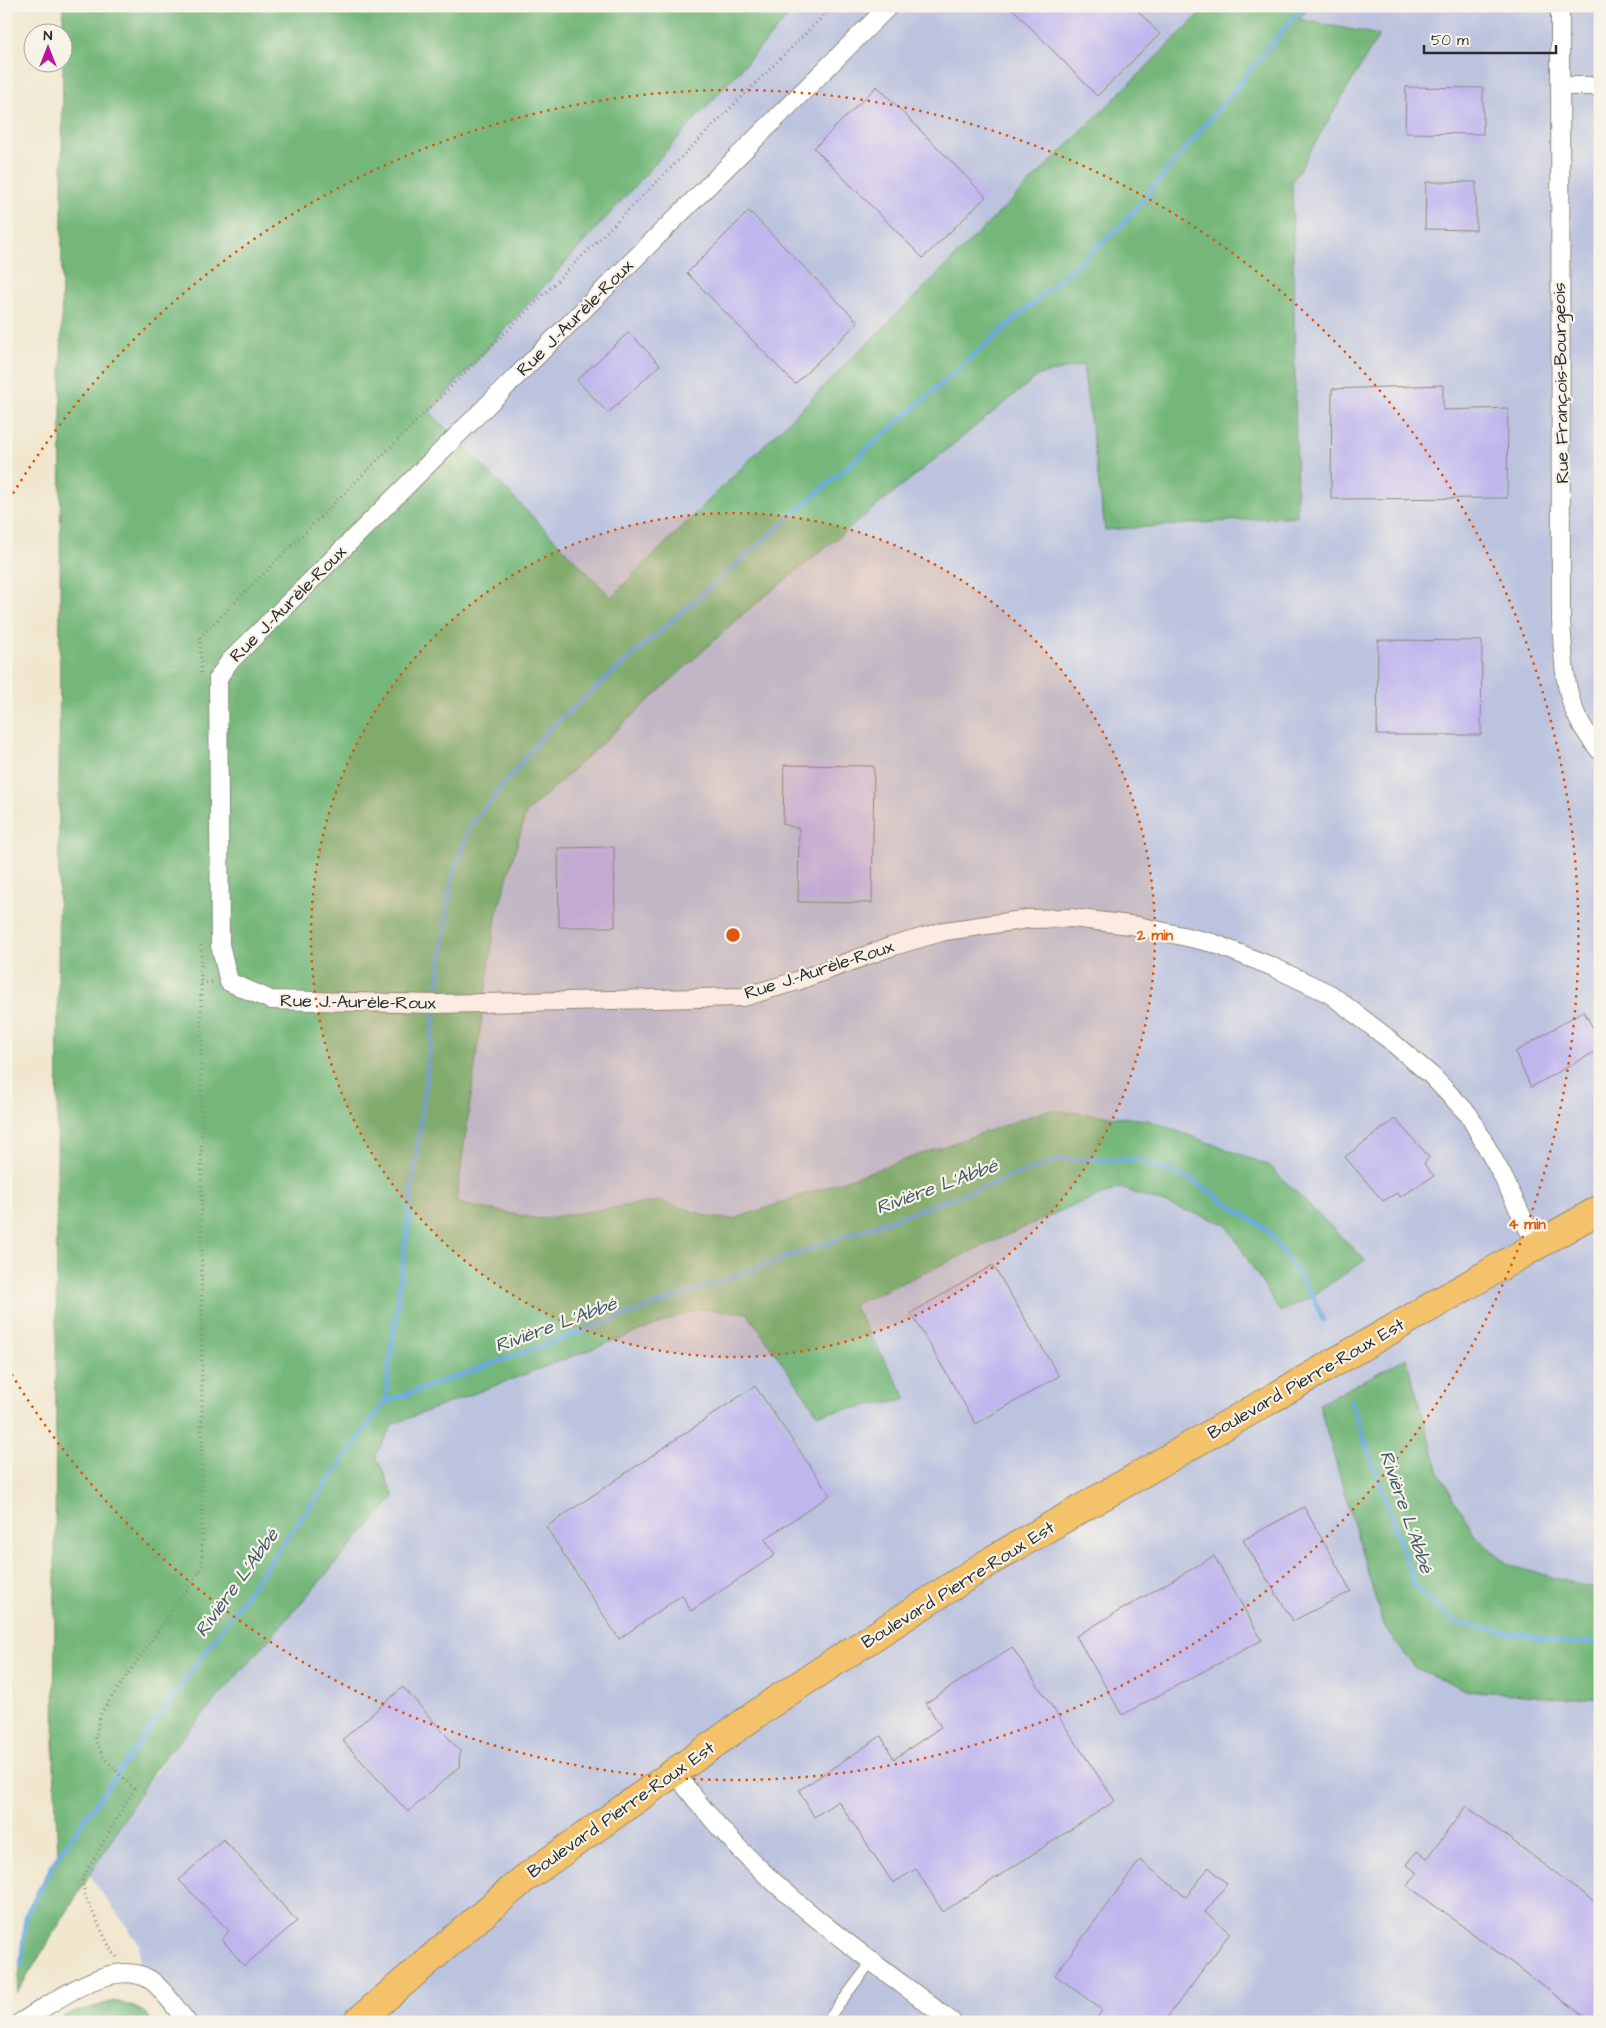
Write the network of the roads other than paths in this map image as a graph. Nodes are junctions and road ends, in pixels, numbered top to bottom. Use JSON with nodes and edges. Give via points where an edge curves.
{"nodes":[{"id":1,"x":889,"y":6,"type":"edge"},
{"id":2,"x":1560,"y":6,"type":"edge"},
{"id":3,"x":1560,"y":86,"type":"junction"},
{"id":4,"x":1600,"y":86,"type":"edge"},
{"id":5,"x":1600,"y":751,"type":"edge"},
{"id":6,"x":1600,"y":1209,"type":"edge"},
{"id":7,"x":1536,"y":1246,"type":"junction"},
{"id":8,"x":674,"y":1773,"type":"junction"},
{"id":9,"x":872,"y":1961,"type":"junction"},
{"id":10,"x":22,"y":2022,"type":"edge"},
{"id":11,"x":187,"y":2022,"type":"edge"},
{"id":12,"x":357,"y":2022,"type":"edge"},
{"id":13,"x":826,"y":2022,"type":"edge"},
{"id":14,"x":952,"y":2022,"type":"edge"}],
"edges":[{"from":1,"to":7,"type":"street","name":"Rue J.-Aurèle-Roux","via":[[229,662],[218,678],[220,945],[229,982],[271,1000],[436,1004],[743,997],[945,931],[1018,920],[1072,918],[1138,926],[1213,943],[1273,967],[1330,994],[1386,1037],[1432,1076],[1469,1115]]},
{"from":2,"to":3,"type":"street","name":"Rue François-Bourgeois"},
{"from":3,"to":4,"type":"street"},
{"from":3,"to":5,"type":"street","name":"Rue François-Bourgeois","via":[[1561,620],[1571,702],[1584,731]]},
{"from":6,"to":7,"type":"main road","name":"Boulevard Pierre-Roux Est"},
{"from":7,"to":8,"type":"main road","name":"Boulevard Pierre-Roux Est","via":[[994,1559],[776,1700]]},
{"from":8,"to":9,"type":"street","via":[[762,1872],[821,1923]]},
{"from":8,"to":12,"type":"main road","name":"Boulevard Pierre-Roux Est","via":[[524,1879]]},
{"from":9,"to":13,"type":"lane"},
{"from":9,"to":14,"type":"street"},
{"from":10,"to":11,"type":"street","via":[[93,1980],[130,1972],[151,1979]]}]}
